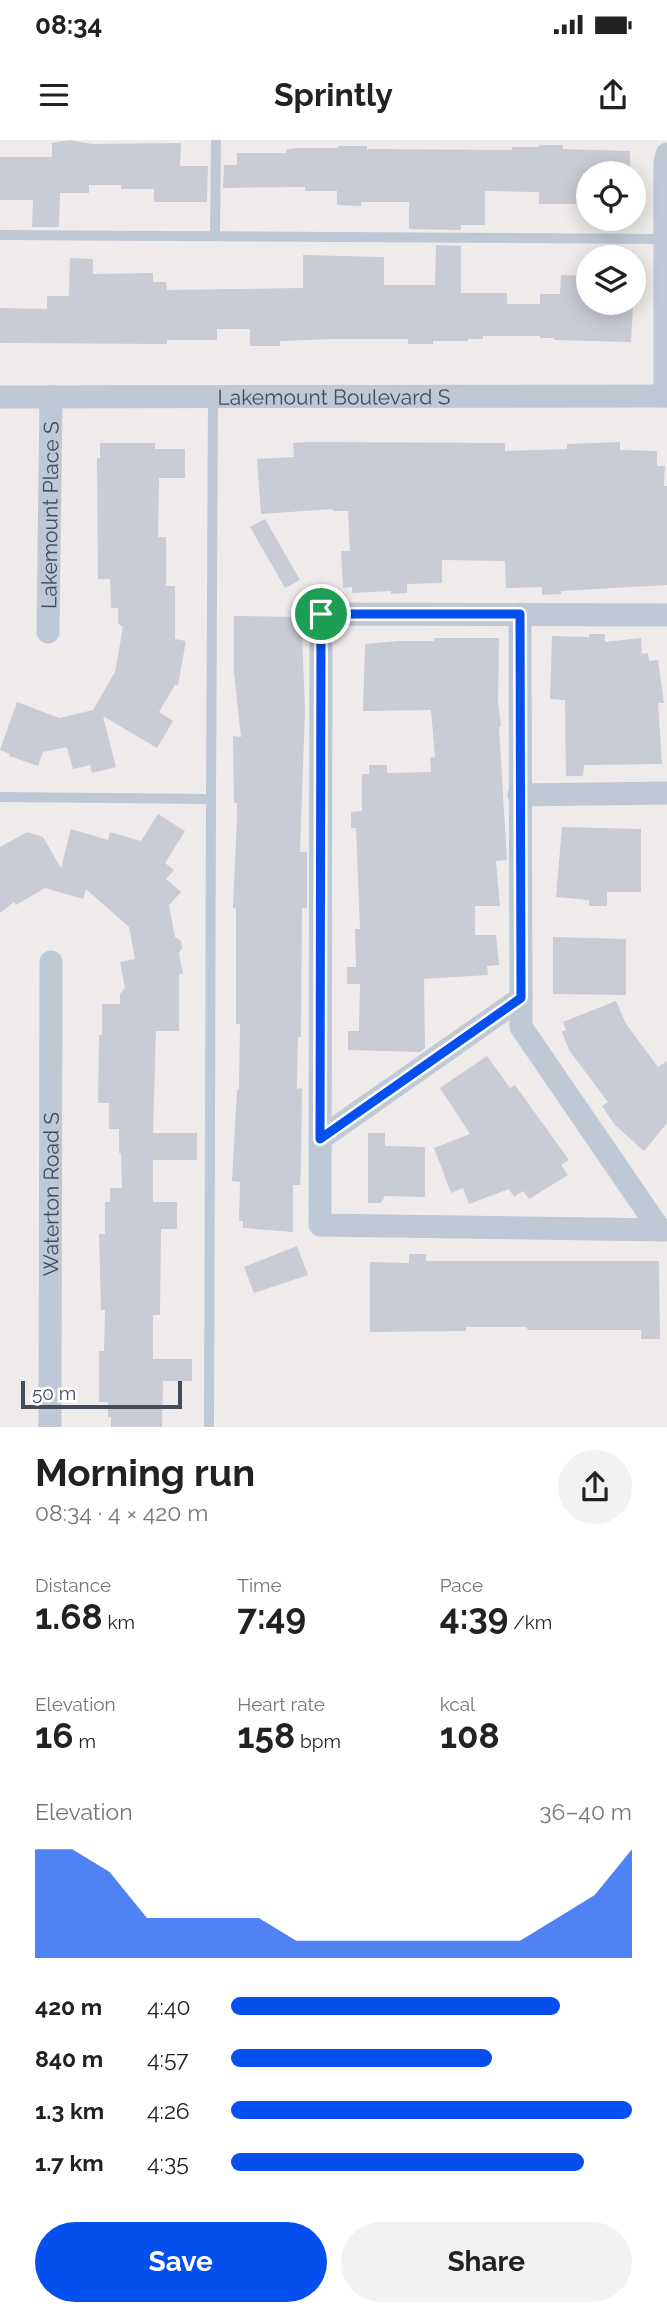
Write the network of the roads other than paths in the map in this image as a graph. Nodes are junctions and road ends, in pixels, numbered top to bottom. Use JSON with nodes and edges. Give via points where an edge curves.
{"nodes":[{"id":1,"x":216,"y":140,"type":"edge"},
{"id":2,"x":667,"y":154,"type":"edge"},
{"id":3,"x":0,"y":235,"type":"edge"},
{"id":4,"x":215,"y":236,"type":"junction"},
{"id":5,"x":665,"y":239,"type":"junction"},
{"id":6,"x":666,"y":396,"type":"edge"},
{"id":7,"x":0,"y":397,"type":"edge"},
{"id":8,"x":51,"y":397,"type":"junction"},
{"id":9,"x":213,"y":397,"type":"junction"},
{"id":10,"x":520,"y":614,"type":"junction"},
{"id":11,"x":667,"y":615,"type":"edge"},
{"id":12,"x":48,"y":632,"type":"dead end"},
{"id":13,"x":667,"y":793,"type":"edge"},
{"id":14,"x":519,"y":795,"type":"junction"},
{"id":15,"x":0,"y":797,"type":"edge"},
{"id":16,"x":211,"y":799,"type":"junction"},
{"id":17,"x":51,"y":962,"type":"dead end"},
{"id":18,"x":521,"y":998,"type":"junction"},
{"id":19,"x":320,"y":1139,"type":"junction"},
{"id":20,"x":663,"y":1230,"type":"edge"},
{"id":21,"x":50,"y":1427,"type":"edge"},
{"id":22,"x":209,"y":1427,"type":"edge"}],
"edges":[{"from":1,"to":4,"type":"lane"},
{"from":2,"to":5,"type":"street"},
{"from":3,"to":4,"type":"lane"},
{"from":4,"to":5,"type":"lane"},
{"from":5,"to":6,"type":"street"},
{"from":6,"to":9,"type":"street","name":"Lakemount Boulevard S"},
{"from":7,"to":8,"type":"street","name":"Lakemount Boulevard S"},
{"from":8,"to":9,"type":"street","name":"Lakemount Boulevard S"},
{"from":8,"to":12,"type":"street","name":"Lakemount Place S"},
{"from":9,"to":16,"type":"lane"},
{"from":10,"to":11,"type":"street"},
{"from":10,"to":14,"type":"street"},
{"from":10,"to":19,"type":"street","via":[[321,614]]},
{"from":13,"to":14,"type":"street"},
{"from":14,"to":18,"type":"street"},
{"from":15,"to":16,"type":"lane"},
{"from":16,"to":22,"type":"lane"},
{"from":17,"to":21,"type":"street","name":"Waterton Road S"},
{"from":18,"to":19,"type":"street"},
{"from":18,"to":20,"type":"street","via":[[521,1027]]},
{"from":19,"to":20,"type":"street","via":[[320,1225]]}]}
